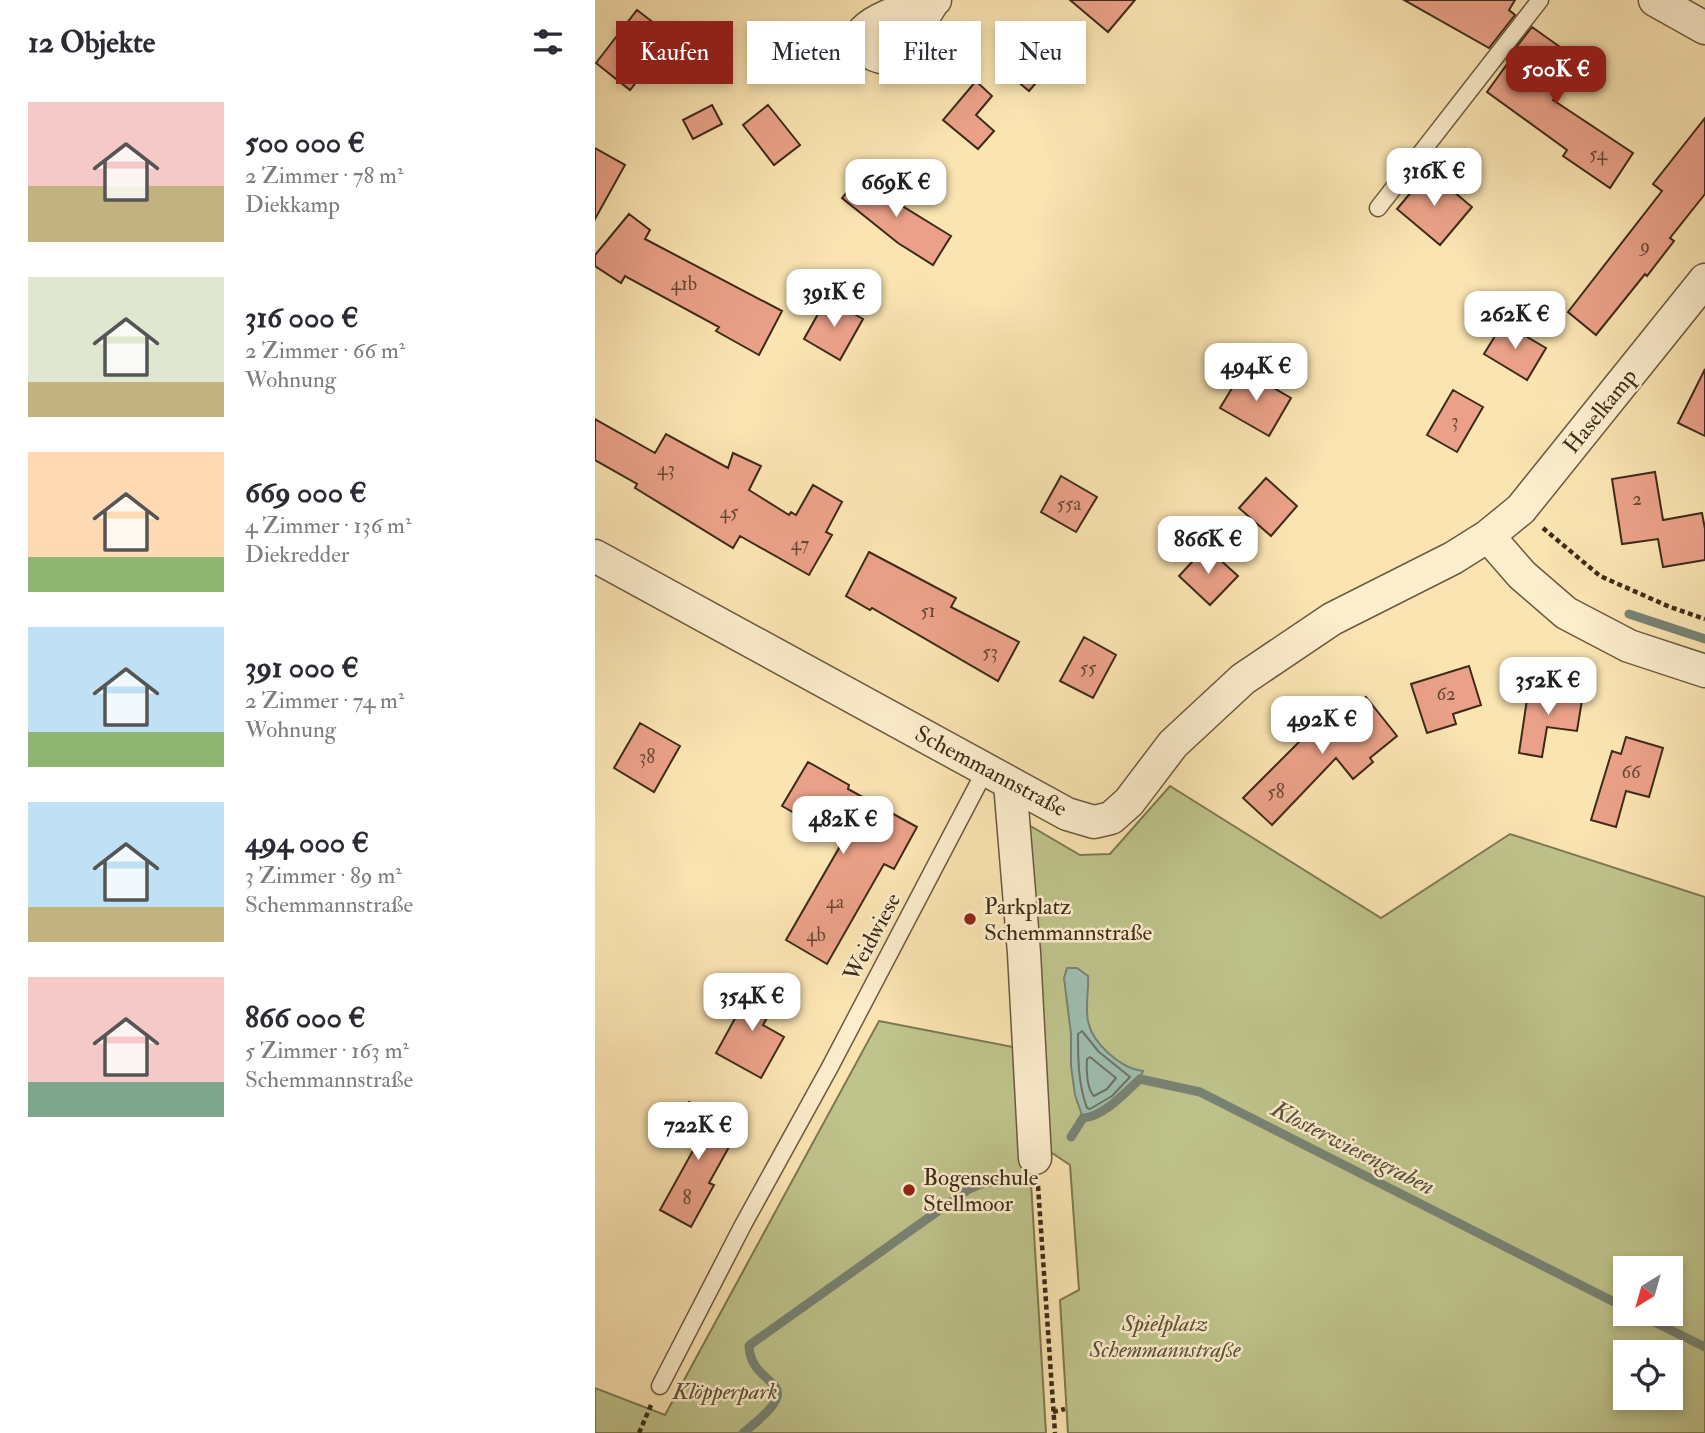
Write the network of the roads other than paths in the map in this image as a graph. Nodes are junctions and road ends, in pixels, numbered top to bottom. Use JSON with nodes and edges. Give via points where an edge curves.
{"nodes":[{"id":1,"x":1540,"y":0,"type":"edge"},
{"id":2,"x":1655,"y":0,"type":"edge"},
{"id":3,"x":1705,"y":28,"type":"edge"},
{"id":4,"x":1378,"y":208,"type":"dead end"},
{"id":5,"x":1705,"y":281,"type":"edge"},
{"id":6,"x":1488,"y":536,"type":"junction"},
{"id":7,"x":595,"y":556,"type":"edge"},
{"id":8,"x":1705,"y":671,"type":"edge"},
{"id":9,"x":998,"y":776,"type":"junction"},
{"id":10,"x":1037,"y":1171,"type":"road end"},
{"id":11,"x":660,"y":1386,"type":"road end"}],
"edges":[{"from":1,"to":4,"type":"lane"},
{"from":2,"to":3,"type":"street"},
{"from":5,"to":6,"type":"street","name":"Haselkamp","via":[[1521,509]]},
{"from":6,"to":8,"type":"street","via":[[1522,575],[1566,613],[1629,646]]},
{"from":6,"to":9,"type":"street","name":"Schemmannstraße","via":[[1332,619],[1243,679],[1173,744],[1129,802],[1111,818],[1094,822],[1067,814]]},
{"from":7,"to":9,"type":"street","name":"Schemmannstraße"},
{"from":9,"to":10,"type":"street","via":[[1024,953]]},
{"from":9,"to":11,"type":"lane","name":"Weidwiese"}]}
